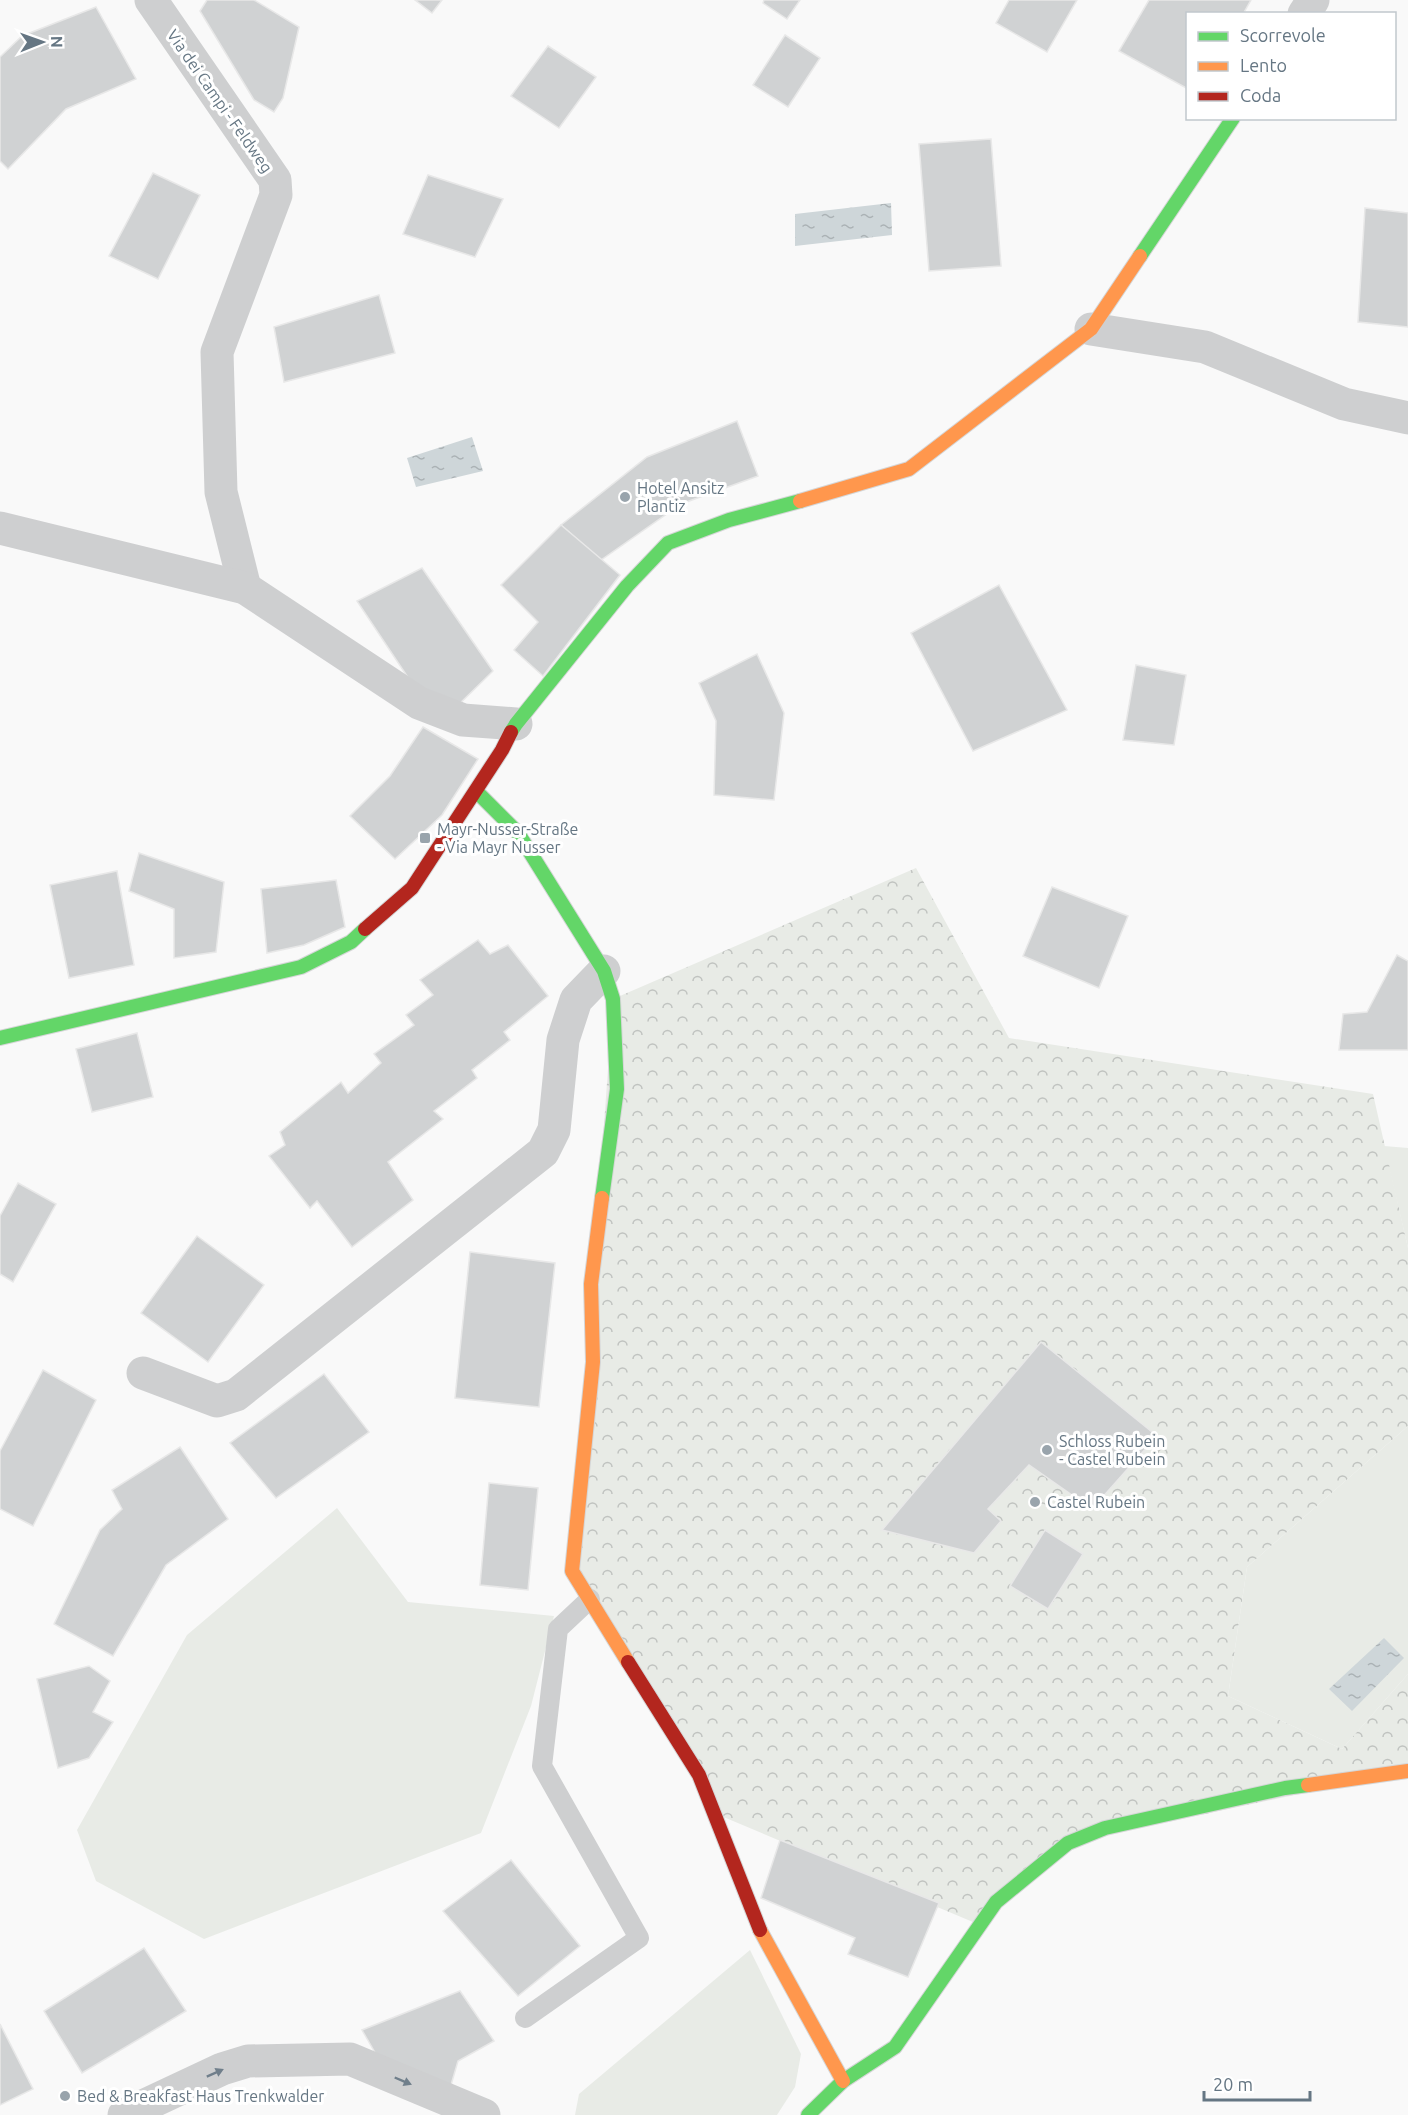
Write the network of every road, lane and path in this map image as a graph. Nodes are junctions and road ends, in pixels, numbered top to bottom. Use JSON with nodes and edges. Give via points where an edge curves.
{"nodes":[{"id":1,"x":151,"y":0,"type":"edge"},
{"id":2,"x":1232,"y":120,"type":"edge"},
{"id":3,"x":1091,"y":329,"type":"junction"},
{"id":4,"x":1408,"y":418,"type":"edge"},
{"id":5,"x":0,"y":528,"type":"edge"},
{"id":6,"x":245,"y":588,"type":"junction"},
{"id":7,"x":516,"y":724,"type":"junction"},
{"id":8,"x":476,"y":791,"type":"junction"},
{"id":9,"x":604,"y":971,"type":"junction"},
{"id":10,"x":0,"y":1038,"type":"edge"},
{"id":11,"x":143,"y":1373,"type":"dead end"},
{"id":12,"x":590,"y":1599,"type":"junction"},
{"id":13,"x":1408,"y":1771,"type":"edge"},
{"id":14,"x":525,"y":2018,"type":"dead end"},
{"id":15,"x":843,"y":2081,"type":"junction"},
{"id":16,"x":124,"y":2115,"type":"edge"},
{"id":17,"x":484,"y":2115,"type":"edge"},
{"id":18,"x":808,"y":2115,"type":"edge"}],
"edges":[{"from":1,"to":6,"type":"street","name":"Via dei Campi - Feldweg","via":[[275,180],[276,195],[217,352],[221,492]]},
{"from":2,"to":3,"type":"street"},
{"from":3,"to":4,"type":"street","via":[[1205,347],[1344,404]]},
{"from":3,"to":7,"type":"street","via":[[909,469],[729,520],[668,543],[627,586]]},
{"from":5,"to":6,"type":"street"},
{"from":6,"to":7,"type":"street","via":[[419,703],[463,720]]},
{"from":7,"to":8,"type":"street"},
{"from":8,"to":9,"type":"street","via":[[518,833]]},
{"from":8,"to":10,"type":"street","via":[[412,888],[351,942],[301,967]]},
{"from":9,"to":11,"type":"street","via":[[576,1000],[563,1040],[554,1130],[543,1152],[236,1395],[217,1401]]},
{"from":9,"to":12,"type":"street","via":[[613,999],[617,1089],[591,1284],[593,1362],[573,1571]]},
{"from":12,"to":14,"type":"lane","via":[[558,1629],[542,1766],[639,1938]]},
{"from":12,"to":15,"type":"street","via":[[699,1775],[763,1938]]},
{"from":13,"to":15,"type":"street","via":[[1285,1788],[1105,1827],[1068,1843],[996,1902],[895,2047]]},
{"from":15,"to":18,"type":"street"},
{"from":16,"to":17,"type":"street","one_way":true,"via":[[222,2069],[248,2061],[350,2058]]}]}
